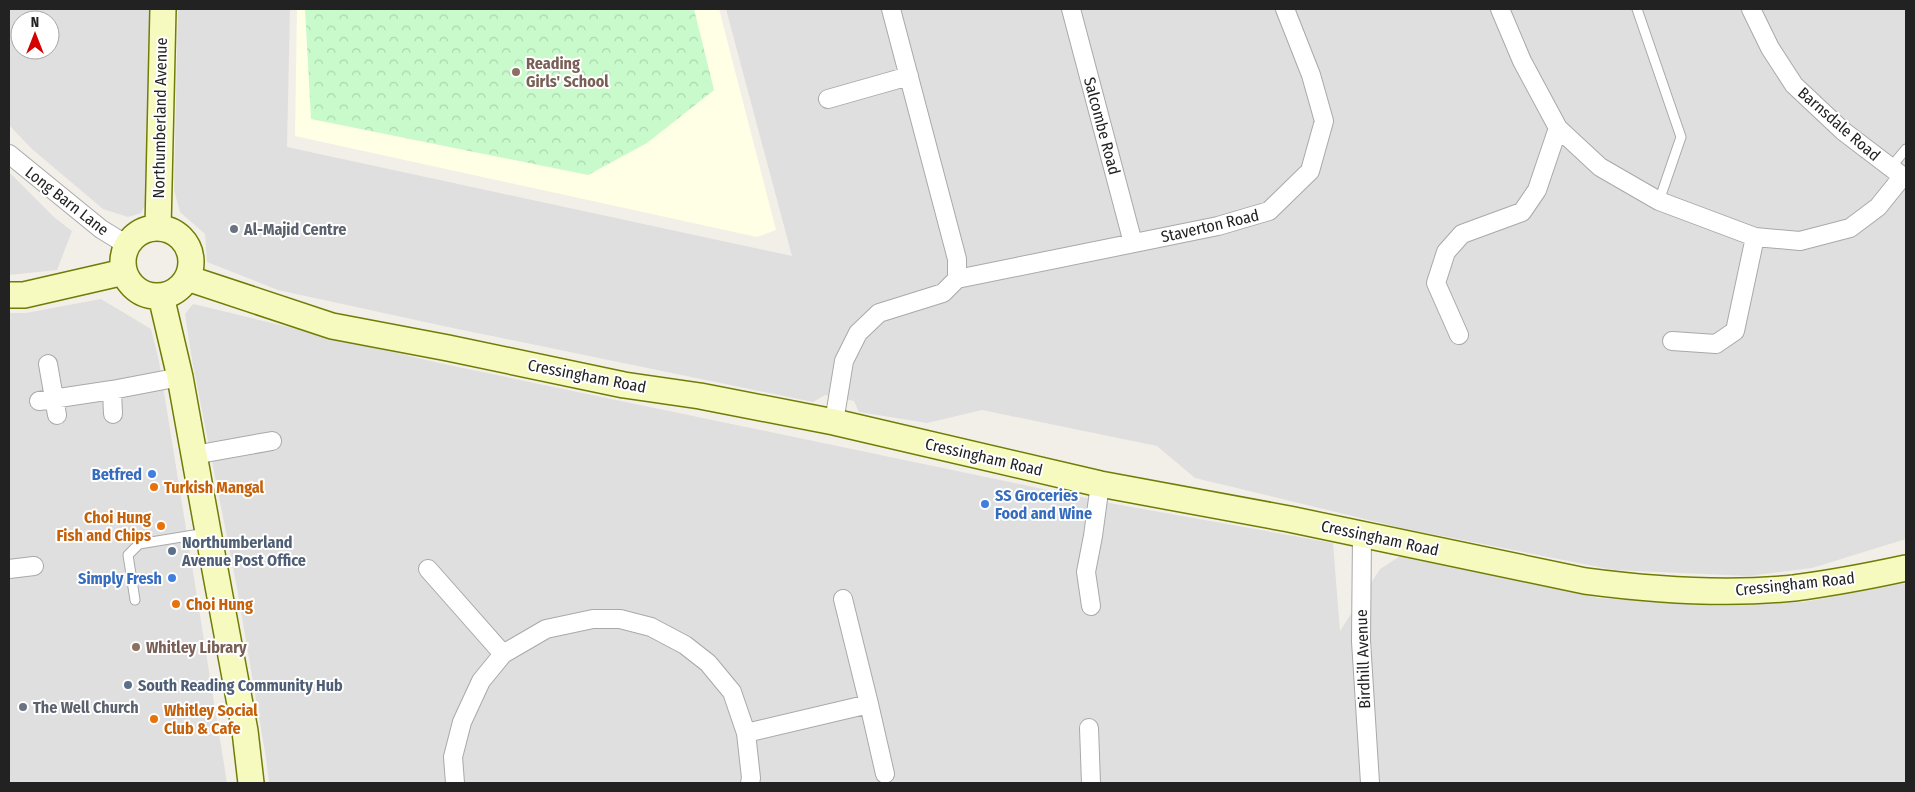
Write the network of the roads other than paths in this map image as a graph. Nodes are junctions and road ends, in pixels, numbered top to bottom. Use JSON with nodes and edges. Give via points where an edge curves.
{"nodes":[{"id":1,"x":163,"y":9,"type":"edge"},
{"id":2,"x":890,"y":9,"type":"edge"},
{"id":3,"x":1071,"y":9,"type":"edge"},
{"id":4,"x":1285,"y":9,"type":"edge"},
{"id":5,"x":1500,"y":9,"type":"edge"},
{"id":6,"x":1637,"y":9,"type":"edge"},
{"id":7,"x":1751,"y":9,"type":"edge"},
{"id":8,"x":909,"y":76,"type":"junction"},
{"id":9,"x":828,"y":99,"type":"dead end"},
{"id":10,"x":1558,"y":128,"type":"junction"},
{"id":11,"x":1906,"y":149,"type":"edge"},
{"id":12,"x":9,"y":154,"type":"edge"},
{"id":13,"x":1900,"y":174,"type":"edge"},
{"id":14,"x":1659,"y":201,"type":"junction"},
{"id":15,"x":158,"y":228,"type":"junction"},
{"id":16,"x":1755,"y":236,"type":"junction"},
{"id":17,"x":1134,"y":243,"type":"junction"},
{"id":18,"x":127,"y":245,"type":"junction"},
{"id":19,"x":124,"y":272,"type":"junction"},
{"id":20,"x":187,"y":278,"type":"junction"},
{"id":21,"x":956,"y":279,"type":"junction"},
{"id":22,"x":9,"y":295,"type":"edge"},
{"id":23,"x":161,"y":296,"type":"junction"},
{"id":24,"x":1459,"y":335,"type":"dead end"},
{"id":25,"x":1672,"y":342,"type":"dead end"},
{"id":26,"x":48,"y":364,"type":"dead end"},
{"id":27,"x":180,"y":377,"type":"junction"},
{"id":28,"x":112,"y":390,"type":"junction"},
{"id":29,"x":114,"y":414,"type":"dead end"},
{"id":30,"x":834,"y":422,"type":"junction"},
{"id":31,"x":272,"y":441,"type":"dead end"},
{"id":32,"x":194,"y":455,"type":"junction"},
{"id":33,"x":1100,"y":484,"type":"junction"},
{"id":34,"x":208,"y":532,"type":"junction"},
{"id":35,"x":1362,"y":535,"type":"junction"},
{"id":36,"x":34,"y":566,"type":"dead end"},
{"id":37,"x":1906,"y":568,"type":"edge"},
{"id":38,"x":9,"y":569,"type":"edge"},
{"id":39,"x":428,"y":569,"type":"dead end"},
{"id":40,"x":843,"y":599,"type":"dead end"},
{"id":41,"x":135,"y":600,"type":"dead end"},
{"id":42,"x":1091,"y":606,"type":"dead end"},
{"id":43,"x":503,"y":654,"type":"junction"},
{"id":44,"x":869,"y":704,"type":"junction"},
{"id":45,"x":1088,"y":728,"type":"dead end"},
{"id":46,"x":746,"y":733,"type":"junction"},
{"id":47,"x":885,"y":774,"type":"dead end"},
{"id":48,"x":251,"y":783,"type":"edge"},
{"id":49,"x":455,"y":783,"type":"edge"},
{"id":50,"x":750,"y":783,"type":"edge"},
{"id":51,"x":1091,"y":783,"type":"edge"},
{"id":52,"x":1370,"y":783,"type":"edge"}],
"edges":[{"from":1,"to":15,"type":"street","name":"Northumberland Avenue"},
{"from":2,"to":8,"type":"street"},
{"from":3,"to":17,"type":"street","name":"Salcombe Road"},
{"from":4,"to":17,"type":"street","name":"Staverton Road","via":[[1311,74],[1324,121],[1310,171],[1269,211],[1218,226]]},
{"from":5,"to":10,"type":"street","via":[[1522,61]]},
{"from":6,"to":14,"type":"lane","via":[[1680,136]]},
{"from":7,"to":13,"type":"street","name":"Barnsdale Road","via":[[1770,48],[1794,85],[1843,131]]},
{"from":8,"to":9,"type":"street"},
{"from":8,"to":21,"type":"street","via":[[956,259]]},
{"from":10,"to":14,"type":"street","via":[[1600,167]]},
{"from":10,"to":24,"type":"street","via":[[1537,190],[1522,212],[1462,234],[1446,252],[1436,283]]},
{"from":11,"to":13,"type":"lane"},
{"from":12,"to":18,"type":"street","name":"Long Barn Lane","via":[[101,229]]},
{"from":13,"to":16,"type":"street","via":[[1878,207],[1850,228],[1800,241]]},
{"from":14,"to":16,"type":"street"},
{"from":15,"to":18,"type":"street","via":[[140,232]]},
{"from":15,"to":20,"type":"street","via":[[170,230],[187,245],[191,261]]},
{"from":16,"to":25,"type":"street","via":[[1735,331],[1716,344]]},
{"from":17,"to":21,"type":"street","name":"Staverton Road"},
{"from":18,"to":19,"type":"street"},
{"from":19,"to":22,"type":"street","via":[[24,295]]},
{"from":19,"to":23,"type":"street","via":[[138,290]]},
{"from":20,"to":23,"type":"street","via":[[180,287]]},
{"from":20,"to":30,"type":"street","name":"Cressingham Road","via":[[332,326],[624,385]]},
{"from":21,"to":30,"type":"street","name":"Staverton Road","via":[[943,293],[880,313],[858,333],[844,361]]},
{"from":23,"to":27,"type":"street"},
{"from":26,"to":28,"type":"street","via":[[50,404]]},
{"from":27,"to":28,"type":"street"},
{"from":27,"to":32,"type":"street"},
{"from":28,"to":29,"type":"street"},
{"from":30,"to":33,"type":"street","name":"Cressingham Road"},
{"from":31,"to":32,"type":"street"},
{"from":32,"to":34,"type":"street"},
{"from":33,"to":35,"type":"street","name":"Cressingham Road"},
{"from":33,"to":42,"type":"street","via":[[1086,572]]},
{"from":34,"to":41,"type":"lane","via":[[139,544],[128,555]]},
{"from":34,"to":48,"type":"street","via":[[245,731]]},
{"from":35,"to":37,"type":"street","name":"Cressingham Road","via":[[1623,586],[1741,591],[1793,588]]},
{"from":35,"to":52,"type":"street","name":"Birdhill Avenue","via":[[1361,641]]},
{"from":36,"to":38,"type":"street"},
{"from":39,"to":43,"type":"street"},
{"from":40,"to":44,"type":"street"},
{"from":43,"to":46,"type":"street","via":[[546,629],[593,619],[620,619],[651,627],[685,644],[708,663],[732,692]]},
{"from":43,"to":49,"type":"street","via":[[481,681],[462,722],[453,757]]},
{"from":44,"to":46,"type":"street"},
{"from":44,"to":47,"type":"street"},
{"from":45,"to":51,"type":"street"},
{"from":46,"to":50,"type":"street"}]}
